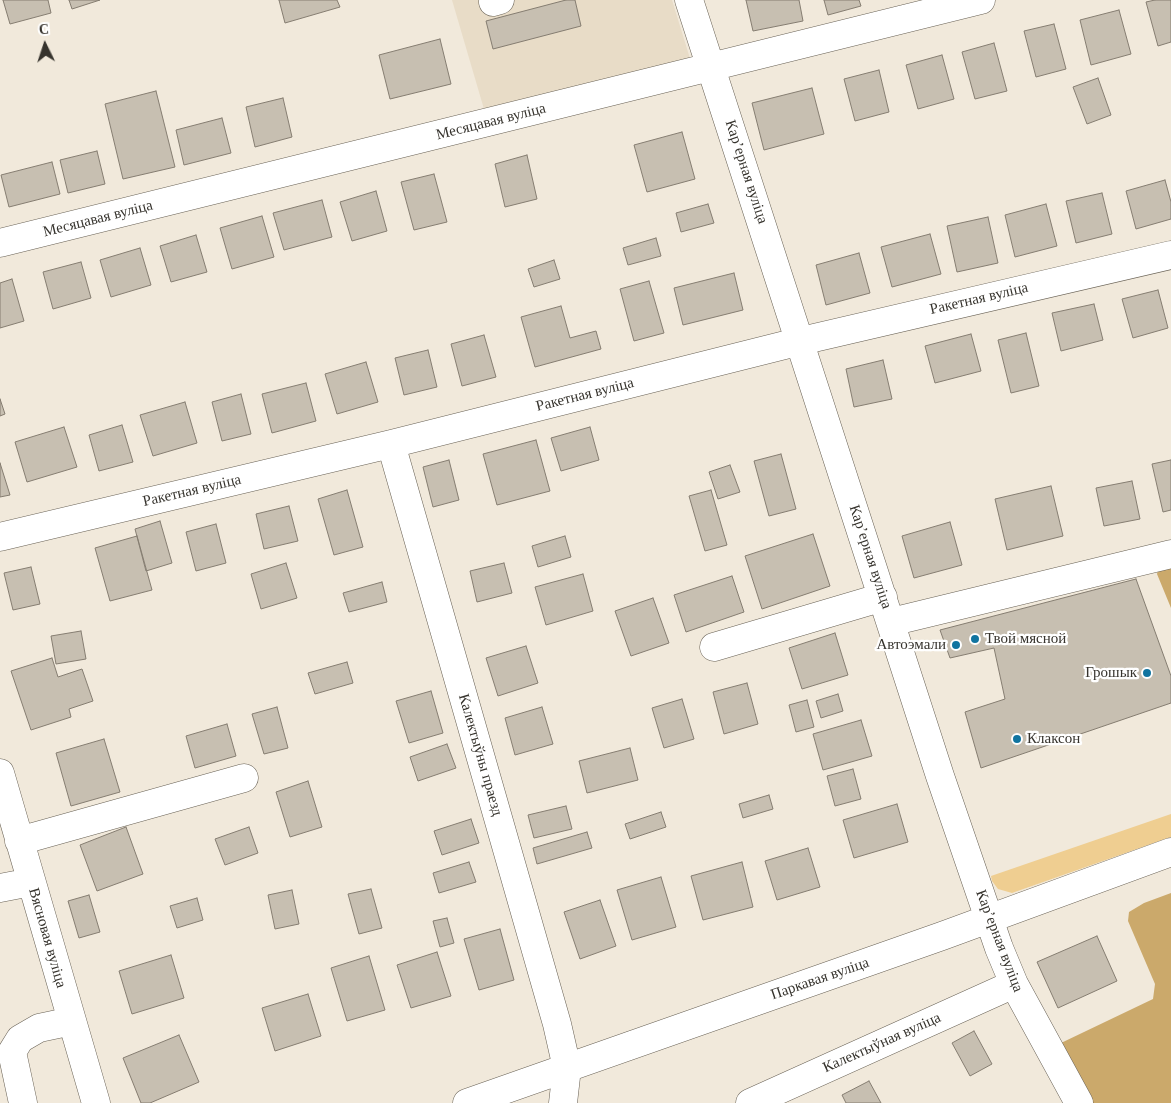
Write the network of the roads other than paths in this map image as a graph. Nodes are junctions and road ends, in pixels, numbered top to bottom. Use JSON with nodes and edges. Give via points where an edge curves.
{"nodes":[{"id":1,"x":689,"y":0,"type":"edge"},
{"id":2,"x":981,"y":0,"type":"edge"},
{"id":3,"x":711,"y":66,"type":"junction"},
{"id":4,"x":0,"y":243,"type":"edge"},
{"id":5,"x":1171,"y":255,"type":"edge"},
{"id":6,"x":801,"y":341,"type":"junction"},
{"id":7,"x":391,"y":444,"type":"junction"},
{"id":8,"x":0,"y":537,"type":"edge"},
{"id":9,"x":1171,"y":554,"type":"edge"},
{"id":10,"x":883,"y":597,"type":"junction"},
{"id":11,"x":891,"y":622,"type":"junction"},
{"id":12,"x":714,"y":647,"type":"dead end"},
{"id":13,"x":0,"y":773,"type":"edge"},
{"id":14,"x":244,"y":778,"type":"dead end"},
{"id":15,"x":19,"y":841,"type":"junction"},
{"id":16,"x":1171,"y":852,"type":"edge"},
{"id":17,"x":30,"y":882,"type":"junction"},
{"id":18,"x":0,"y":888,"type":"edge"},
{"id":19,"x":989,"y":918,"type":"junction"},
{"id":20,"x":1014,"y":984,"type":"junction"},
{"id":21,"x":72,"y":1021,"type":"junction"},
{"id":22,"x":567,"y":1068,"type":"junction"},
{"id":23,"x":14,"y":1088,"type":"edge"},
{"id":24,"x":96,"y":1103,"type":"edge"},
{"id":25,"x":467,"y":1103,"type":"edge"},
{"id":26,"x":563,"y":1103,"type":"edge"},
{"id":27,"x":750,"y":1103,"type":"edge"},
{"id":28,"x":1079,"y":1103,"type":"edge"}],
"edges":[{"from":1,"to":3,"type":"street","name":"Карʼерная вуліца"},
{"from":2,"to":3,"type":"street","name":"Месяцавая вуліца"},
{"from":3,"to":4,"type":"street","name":"Месяцавая вуліца"},
{"from":3,"to":6,"type":"street","name":"Карʼерная вуліца"},
{"from":5,"to":6,"type":"street","name":"Ракетная вуліца"},
{"from":6,"to":7,"type":"street","name":"Ракетная вуліца"},
{"from":6,"to":10,"type":"street","name":"Карʼерная вуліца"},
{"from":7,"to":8,"type":"street","name":"Ракетная вуліца"},
{"from":7,"to":22,"type":"street","name":"Калектыўны праезд"},
{"from":9,"to":11,"type":"street"},
{"from":10,"to":11,"type":"street","name":"Карʼерная вуліца"},
{"from":10,"to":12,"type":"street"},
{"from":11,"to":19,"type":"street","name":"Карʼерная вуліца"},
{"from":13,"to":15,"type":"street","name":"Вясновая вуліца"},
{"from":14,"to":15,"type":"street"},
{"from":15,"to":17,"type":"street","name":"Вясновая вуліца"},
{"from":16,"to":19,"type":"street","name":"Паркавая вуліца"},
{"from":17,"to":18,"type":"street"},
{"from":17,"to":21,"type":"street","name":"Вясновая вуліца"},
{"from":19,"to":20,"type":"street","name":"Карʼерная вуліца"},
{"from":19,"to":22,"type":"street","name":"Паркавая вуліца"},
{"from":20,"to":27,"type":"street","name":"Калектыўная вуліца"},
{"from":20,"to":28,"type":"street","name":"Карʼерная вуліца"},
{"from":21,"to":23,"type":"street","via":[[39,1028],[20,1039],[12,1052]]},
{"from":21,"to":24,"type":"street","name":"Вясновая вуліца"},
{"from":22,"to":25,"type":"street","name":"Паркавая вуліца"},
{"from":22,"to":26,"type":"street","name":"Калектыўны праезд"}]}
